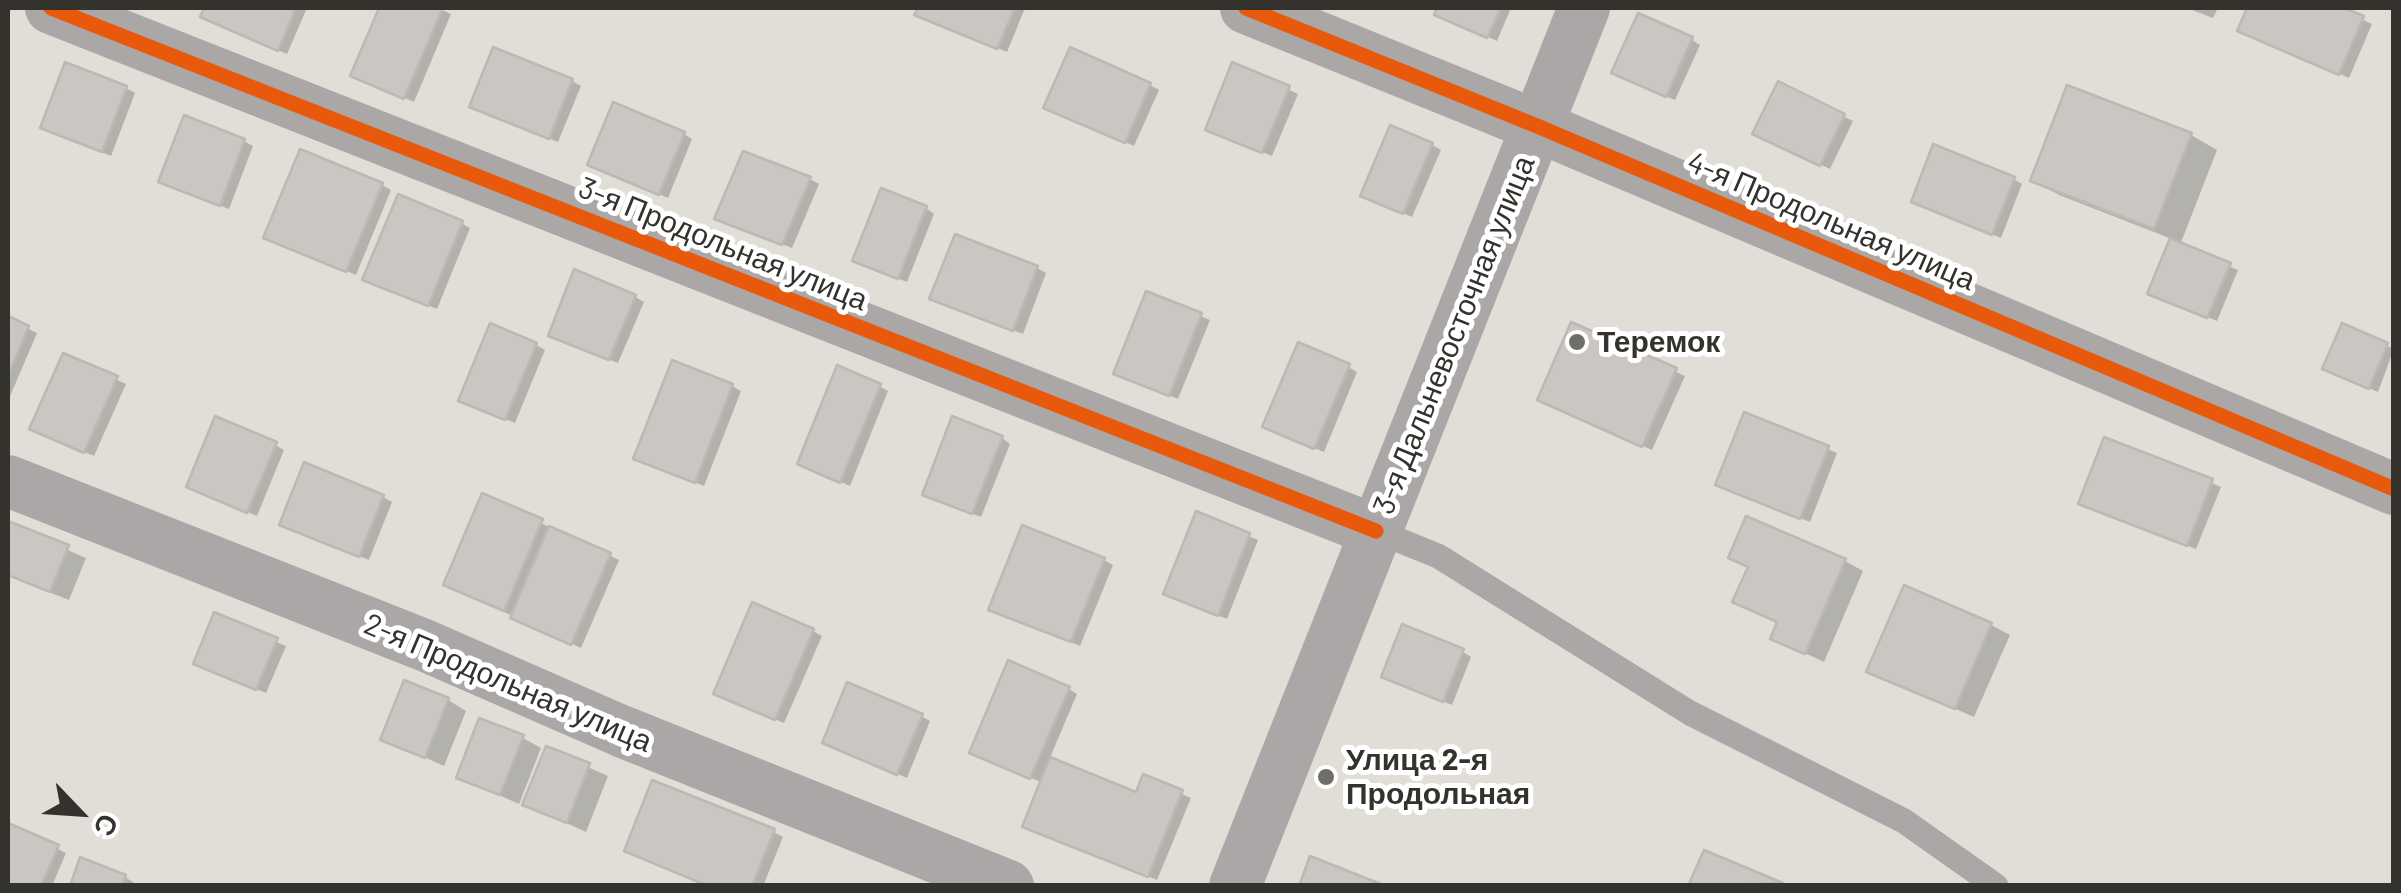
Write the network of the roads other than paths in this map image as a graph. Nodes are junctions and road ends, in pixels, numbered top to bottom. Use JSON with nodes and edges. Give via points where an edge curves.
{"nodes":[{"id":1,"x":51,"y":8,"type":"edge"},
{"id":2,"x":1246,"y":8,"type":"edge"},
{"id":3,"x":1584,"y":8,"type":"edge"},
{"id":4,"x":1537,"y":126,"type":"junction"},
{"id":5,"x":8,"y":482,"type":"edge"},
{"id":6,"x":2394,"y":489,"type":"edge"},
{"id":7,"x":1376,"y":532,"type":"junction"},
{"id":8,"x":1008,"y":886,"type":"edge"},
{"id":9,"x":1235,"y":886,"type":"edge"},
{"id":10,"x":1996,"y":886,"type":"edge"}],
"edges":[{"from":1,"to":7,"type":"street","name":"3-я Продольная улица"},
{"from":2,"to":4,"type":"street","name":"4-я Продольная улица"},
{"from":3,"to":4,"type":"street","name":"3-я Дальневосточная улица"},
{"from":4,"to":6,"type":"street","name":"4-я Продольная улица"},
{"from":4,"to":7,"type":"street","name":"3-я Дальневосточная улица"},
{"from":5,"to":8,"type":"street","name":"2-я Продольная улица"},
{"from":7,"to":9,"type":"street","name":"3-я Дальневосточная улица"},
{"from":7,"to":10,"type":"lane","via":[[1438,556],[1690,714],[1904,821]]}]}
